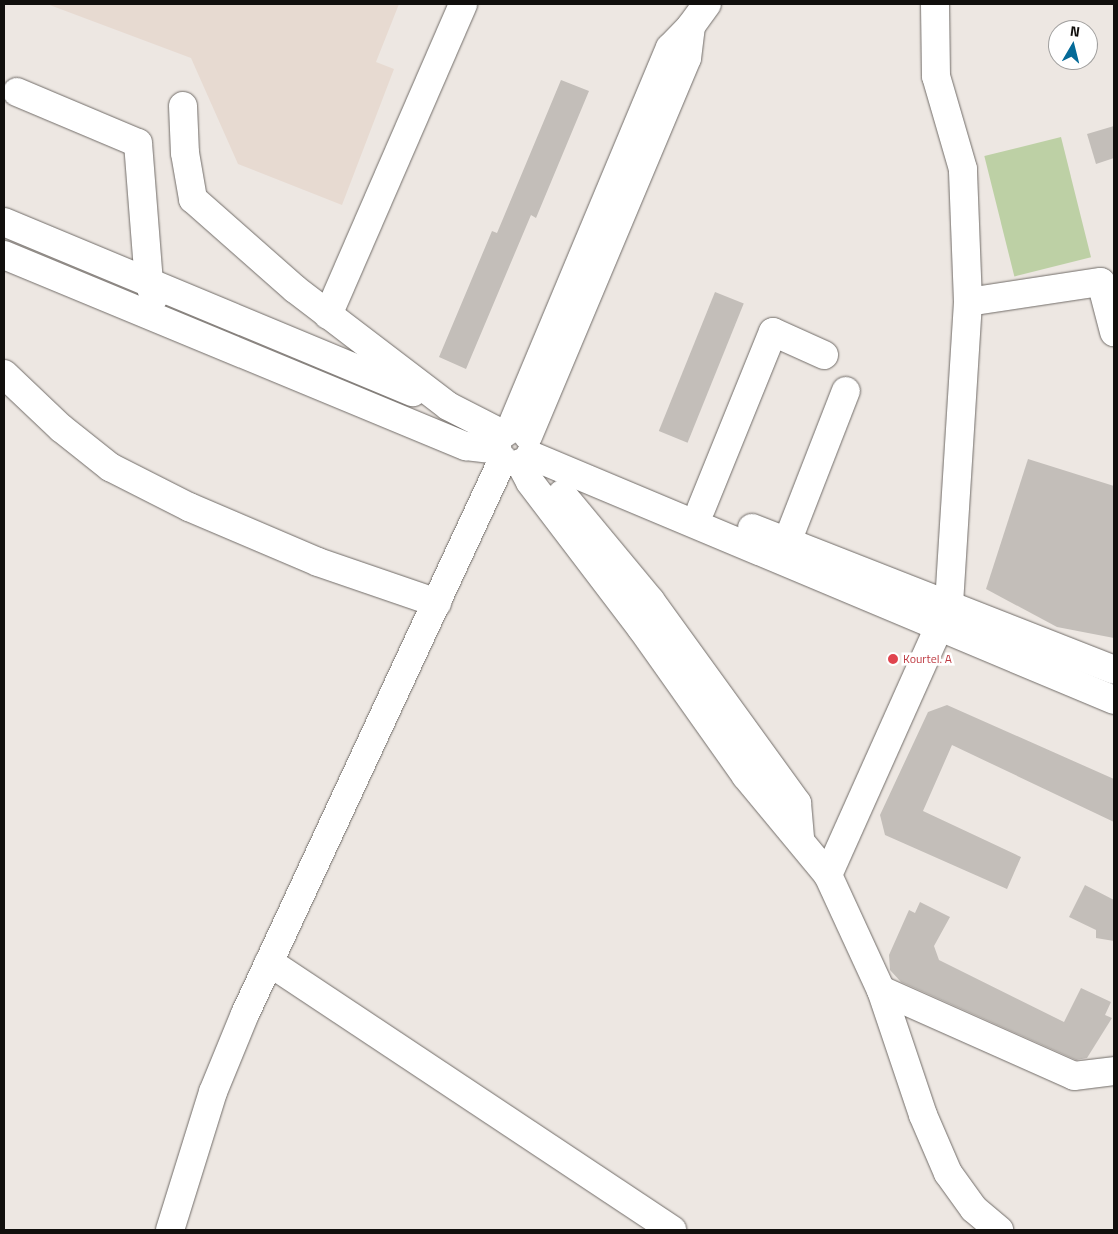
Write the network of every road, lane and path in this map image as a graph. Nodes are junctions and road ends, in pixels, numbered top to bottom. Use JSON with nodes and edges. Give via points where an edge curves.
{"nodes":[{"id":1,"x":463,"y":4,"type":"edge"},
{"id":2,"x":707,"y":4,"type":"edge"},
{"id":3,"x":935,"y":4,"type":"edge"},
{"id":4,"x":17,"y":92,"type":"dead end"},
{"id":5,"x":183,"y":106,"type":"dead end"},
{"id":6,"x":4,"y":222,"type":"edge"},
{"id":7,"x":4,"y":254,"type":"edge"},
{"id":8,"x":149,"y":282,"type":"junction"},
{"id":9,"x":968,"y":302,"type":"junction"},
{"id":10,"x":328,"y":315,"type":"junction"},
{"id":11,"x":162,"y":320,"type":"junction"},
{"id":12,"x":1114,"y":332,"type":"edge"},
{"id":13,"x":824,"y":355,"type":"dead end"},
{"id":14,"x":4,"y":374,"type":"edge"},
{"id":15,"x":846,"y":391,"type":"dead end"},
{"id":16,"x":448,"y":406,"type":"junction"},
{"id":17,"x":517,"y":448,"type":"junction"},
{"id":18,"x":701,"y":508,"type":"junction"},
{"id":19,"x":787,"y":542,"type":"junction"},
{"id":20,"x":437,"y":603,"type":"junction"},
{"id":21,"x":945,"y":616,"type":"junction"},
{"id":22,"x":1114,"y":670,"type":"edge"},
{"id":23,"x":1114,"y":700,"type":"edge"},
{"id":24,"x":828,"y":875,"type":"junction"},
{"id":25,"x":269,"y":962,"type":"junction"},
{"id":26,"x":881,"y":990,"type":"junction"},
{"id":27,"x":1114,"y":1070,"type":"edge"},
{"id":28,"x":170,"y":1230,"type":"edge"},
{"id":29,"x":672,"y":1230,"type":"edge"},
{"id":30,"x":999,"y":1230,"type":"edge"}],
"edges":[{"from":1,"to":10,"type":"street"},
{"from":2,"to":17,"type":"street","via":[[691,26],[687,58]]},
{"from":3,"to":9,"type":"street","via":[[936,76],[963,169]]},
{"from":4,"to":8,"type":"street","via":[[138,143]]},
{"from":5,"to":10,"type":"street","via":[[185,153],[193,199]]},
{"from":6,"to":8,"type":"street"},
{"from":7,"to":11,"type":"street"},
{"from":8,"to":11,"type":"street"},
{"from":8,"to":16,"type":"street"},
{"from":9,"to":12,"type":"street","via":[[1101,282]]},
{"from":9,"to":21,"type":"street"},
{"from":10,"to":16,"type":"street"},
{"from":11,"to":17,"type":"street","via":[[466,446]]},
{"from":13,"to":18,"type":"street","via":[[773,332]]},
{"from":14,"to":20,"type":"street","via":[[61,428],[110,467],[188,507],[318,562]]},
{"from":15,"to":19,"type":"street"},
{"from":16,"to":17,"type":"street"},
{"from":17,"to":18,"type":"street"},
{"from":17,"to":20,"type":"street"},
{"from":17,"to":21,"type":"street"},
{"from":17,"to":24,"type":"street","via":[[557,488],[650,600],[791,795],[796,803],[800,841]]},
{"from":18,"to":19,"type":"street"},
{"from":19,"to":21,"type":"street"},
{"from":20,"to":25,"type":"street"},
{"from":21,"to":22,"type":"street"},
{"from":21,"to":23,"type":"street"},
{"from":21,"to":24,"type":"street"},
{"from":24,"to":26,"type":"street"},
{"from":25,"to":28,"type":"street","via":[[214,1092]]},
{"from":25,"to":29,"type":"street"},
{"from":26,"to":27,"type":"street","via":[[1074,1076]]},
{"from":26,"to":30,"type":"street","via":[[923,1115],[948,1173],[974,1209]]}]}
